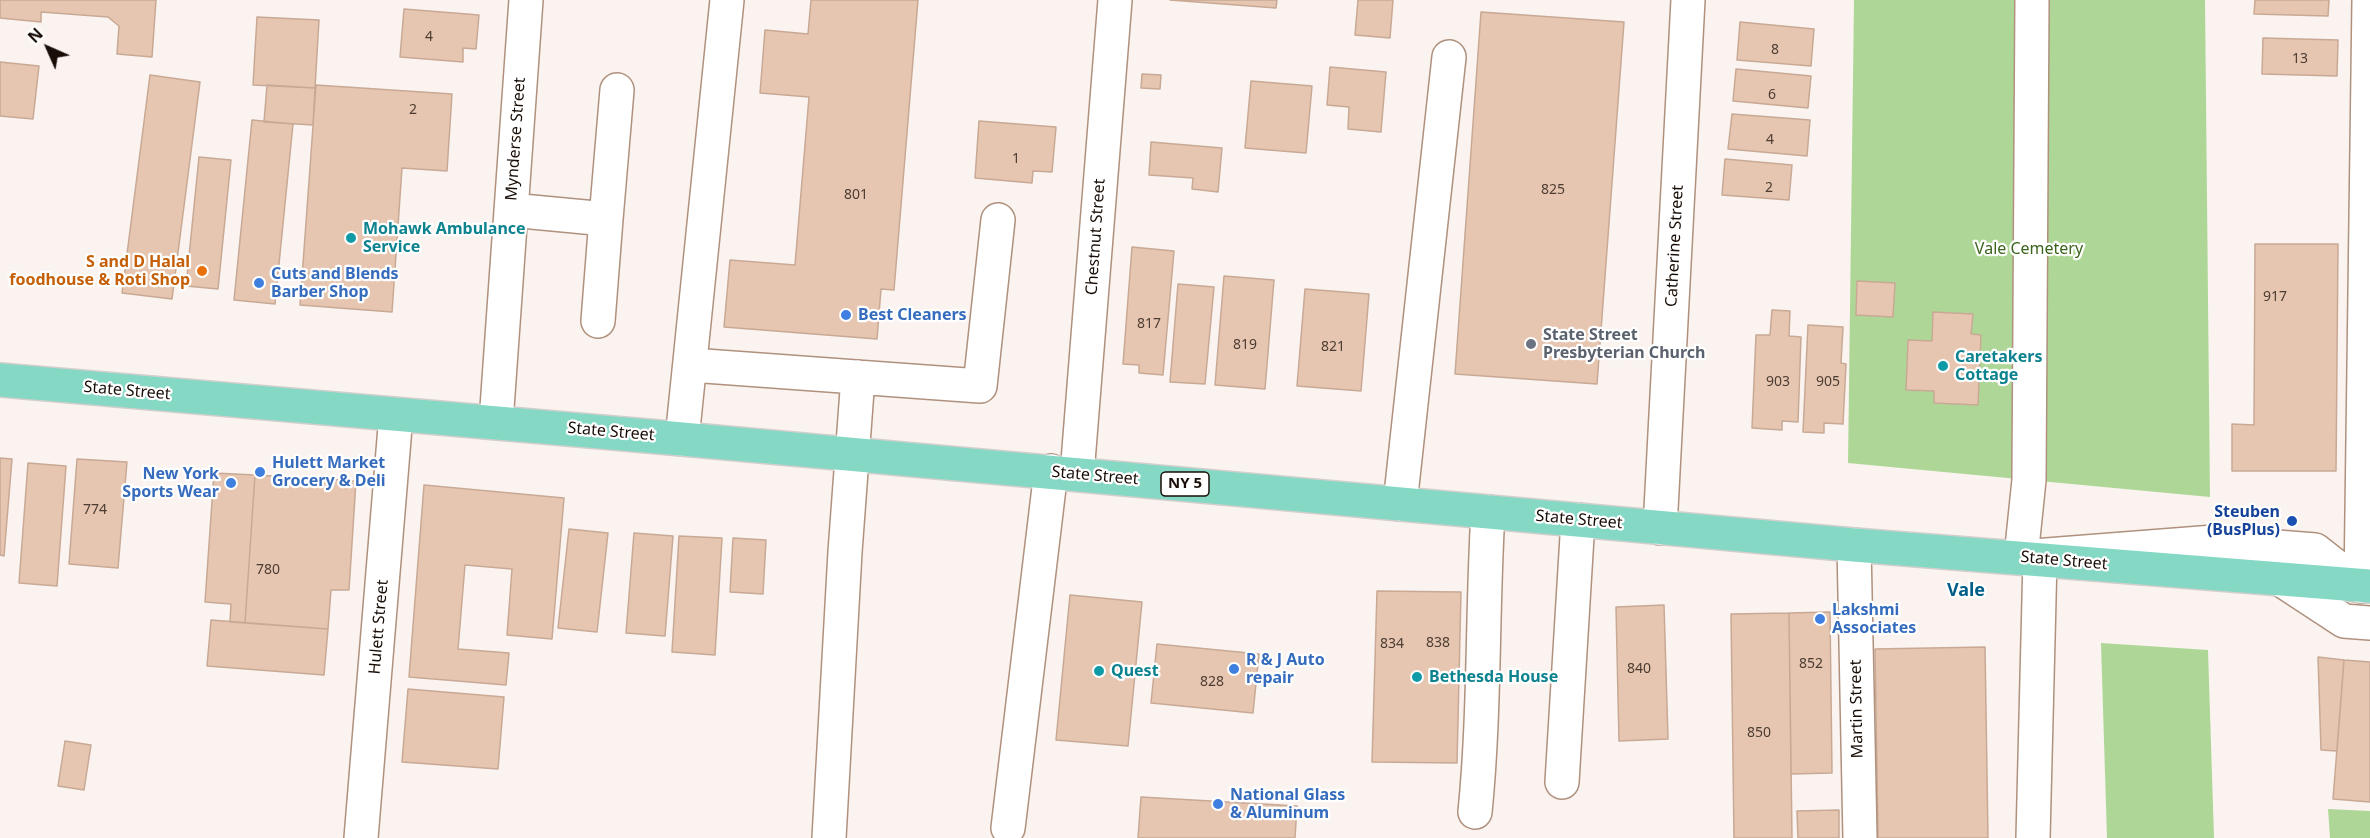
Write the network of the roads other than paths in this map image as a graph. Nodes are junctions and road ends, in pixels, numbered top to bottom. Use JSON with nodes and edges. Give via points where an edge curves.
{"nodes":[{"id":1,"x":526,"y":0,"type":"edge"},
{"id":2,"x":727,"y":0,"type":"edge"},
{"id":3,"x":1115,"y":0,"type":"edge"},
{"id":4,"x":1688,"y":0,"type":"edge"},
{"id":5,"x":2032,"y":0,"type":"edge"},
{"id":6,"x":2369,"y":0,"type":"edge"},
{"id":7,"x":1449,"y":57,"type":"dead end"},
{"id":8,"x":617,"y":90,"type":"dead end"},
{"id":9,"x":511,"y":210,"type":"junction"},
{"id":10,"x":606,"y":219,"type":"junction"},
{"id":11,"x":998,"y":220,"type":"dead end"},
{"id":12,"x":598,"y":321,"type":"dead end"},
{"id":13,"x":691,"y":365,"type":"junction"},
{"id":14,"x":858,"y":377,"type":"junction"},
{"id":15,"x":0,"y":380,"type":"edge"},
{"id":16,"x":396,"y":415,"type":"junction"},
{"id":17,"x":496,"y":422,"type":"junction"},
{"id":18,"x":682,"y":439,"type":"junction"},
{"id":19,"x":852,"y":454,"type":"junction"},
{"id":20,"x":1064,"y":473,"type":"junction"},
{"id":21,"x":1400,"y":504,"type":"junction"},
{"id":22,"x":1488,"y":512,"type":"junction"},
{"id":23,"x":1578,"y":520,"type":"junction"},
{"id":24,"x":1660,"y":528,"type":"junction"},
{"id":25,"x":1854,"y":545,"type":"junction"},
{"id":26,"x":2031,"y":558,"type":"junction"},
{"id":27,"x":2280,"y":579,"type":"junction"},
{"id":28,"x":2366,"y":586,"type":"edge"},
{"id":29,"x":2370,"y":623,"type":"edge"},
{"id":30,"x":1562,"y":782,"type":"dead end"},
{"id":31,"x":1475,"y":813,"type":"dead end"},
{"id":32,"x":1008,"y":828,"type":"dead end"},
{"id":33,"x":361,"y":838,"type":"edge"},
{"id":34,"x":829,"y":838,"type":"edge"},
{"id":35,"x":1860,"y":838,"type":"edge"},
{"id":36,"x":2033,"y":838,"type":"edge"}],
"edges":[{"from":1,"to":9,"type":"street","name":"Mynderse Street"},
{"from":2,"to":13,"type":"street"},
{"from":3,"to":20,"type":"street","name":"Chestnut Street"},
{"from":4,"to":24,"type":"street","name":"Catherine Street"},
{"from":5,"to":26,"type":"street"},
{"from":6,"to":28,"type":"street"},
{"from":7,"to":21,"type":"street"},
{"from":8,"to":10,"type":"street"},
{"from":9,"to":10,"type":"street"},
{"from":9,"to":17,"type":"street","name":"Mynderse Street"},
{"from":10,"to":12,"type":"street"},
{"from":11,"to":14,"type":"street","via":[[980,386]]},
{"from":13,"to":14,"type":"street"},
{"from":13,"to":18,"type":"street"},
{"from":14,"to":19,"type":"street"},
{"from":15,"to":16,"type":"main road","name":"State Street","number":"NY 5"},
{"from":16,"to":17,"type":"main road","name":"State Street","number":"NY 5"},
{"from":16,"to":33,"type":"street","name":"Hulett Street"},
{"from":17,"to":18,"type":"main road","name":"State Street","number":"NY 5"},
{"from":18,"to":19,"type":"main road","name":"State Street","number":"NY 5"},
{"from":19,"to":20,"type":"main road","name":"State Street","number":"NY 5"},
{"from":19,"to":34,"type":"street"},
{"from":20,"to":21,"type":"main road","name":"State Street","number":"NY 5"},
{"from":20,"to":32,"type":"street","name":"Chestnut Street"},
{"from":21,"to":22,"type":"main road","name":"State Street","number":"NY 5"},
{"from":22,"to":23,"type":"main road","name":"State Street","number":"NY 5"},
{"from":22,"to":31,"type":"street"},
{"from":23,"to":24,"type":"main road","name":"State Street","number":"NY 5"},
{"from":23,"to":30,"type":"street"},
{"from":24,"to":25,"type":"main road","name":"State Street","number":"NY 5"},
{"from":25,"to":26,"type":"main road","name":"State Street","number":"NY 5"},
{"from":25,"to":35,"type":"street","name":"Martin Street"},
{"from":26,"to":27,"type":"main road","name":"State Street","number":"NY 5"},
{"from":26,"to":28,"type":"street","via":[[2214,542],[2315,550]]},
{"from":26,"to":36,"type":"street"},
{"from":27,"to":28,"type":"main road","name":"State Street","number":"NY 5"},
{"from":27,"to":29,"type":"street","via":[[2344,621]]}]}
